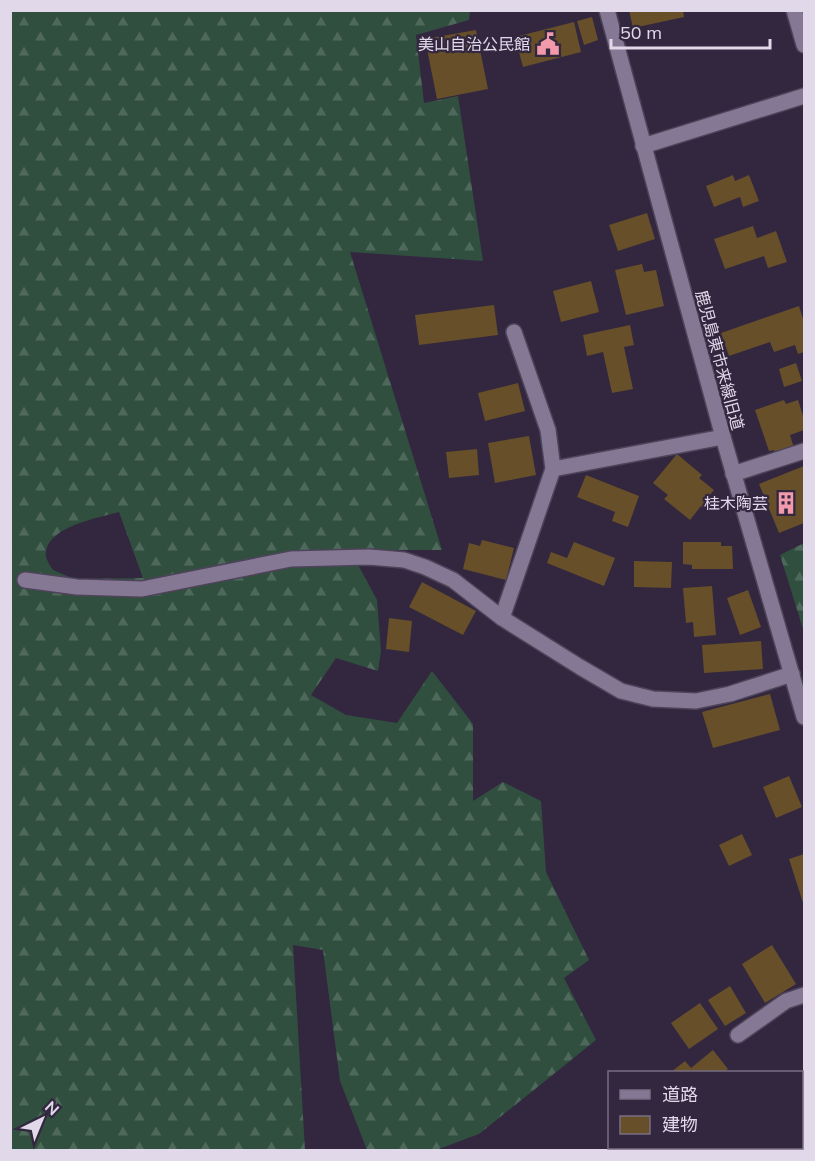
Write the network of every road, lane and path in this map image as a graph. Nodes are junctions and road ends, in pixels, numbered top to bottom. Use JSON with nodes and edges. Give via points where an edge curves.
{"nodes":[{"id":1,"x":607,"y":10,"type":"edge"},
{"id":2,"x":794,"y":10,"type":"edge"},
{"id":3,"x":804,"y":45,"type":"edge"},
{"id":4,"x":804,"y":96,"type":"edge"},
{"id":5,"x":643,"y":146,"type":"junction"},
{"id":6,"x":514,"y":332,"type":"dead end"},
{"id":7,"x":723,"y":437,"type":"junction"},
{"id":8,"x":804,"y":451,"type":"edge"},
{"id":9,"x":553,"y":469,"type":"junction"},
{"id":10,"x":733,"y":474,"type":"junction"},
{"id":11,"x":25,"y":580,"type":"dead end"},
{"id":12,"x":502,"y":618,"type":"junction"},
{"id":13,"x":792,"y":674,"type":"junction"},
{"id":14,"x":804,"y":717,"type":"edge"},
{"id":15,"x":804,"y":994,"type":"edge"},
{"id":16,"x":738,"y":1035,"type":"dead end"}],
"edges":[{"from":1,"to":5,"type":"street","name":"鹿児島東市来線旧道"},
{"from":2,"to":3,"type":"street"},
{"from":4,"to":5,"type":"street"},
{"from":5,"to":7,"type":"street","name":"鹿児島東市来線旧道"},
{"from":6,"to":9,"type":"street","via":[[548,430]]},
{"from":7,"to":9,"type":"street"},
{"from":7,"to":10,"type":"street","name":"鹿児島東市来線旧道"},
{"from":8,"to":10,"type":"street"},
{"from":9,"to":12,"type":"street"},
{"from":10,"to":13,"type":"street","name":"鹿児島東市来線旧道"},
{"from":11,"to":12,"type":"street","via":[[142,589],[291,559],[369,556],[404,560],[453,580]]},
{"from":12,"to":13,"type":"street","via":[[621,690],[653,699],[696,701]]},
{"from":13,"to":14,"type":"street","name":"鹿児島東市来線旧道"},
{"from":15,"to":16,"type":"street","via":[[786,1001]]}]}
